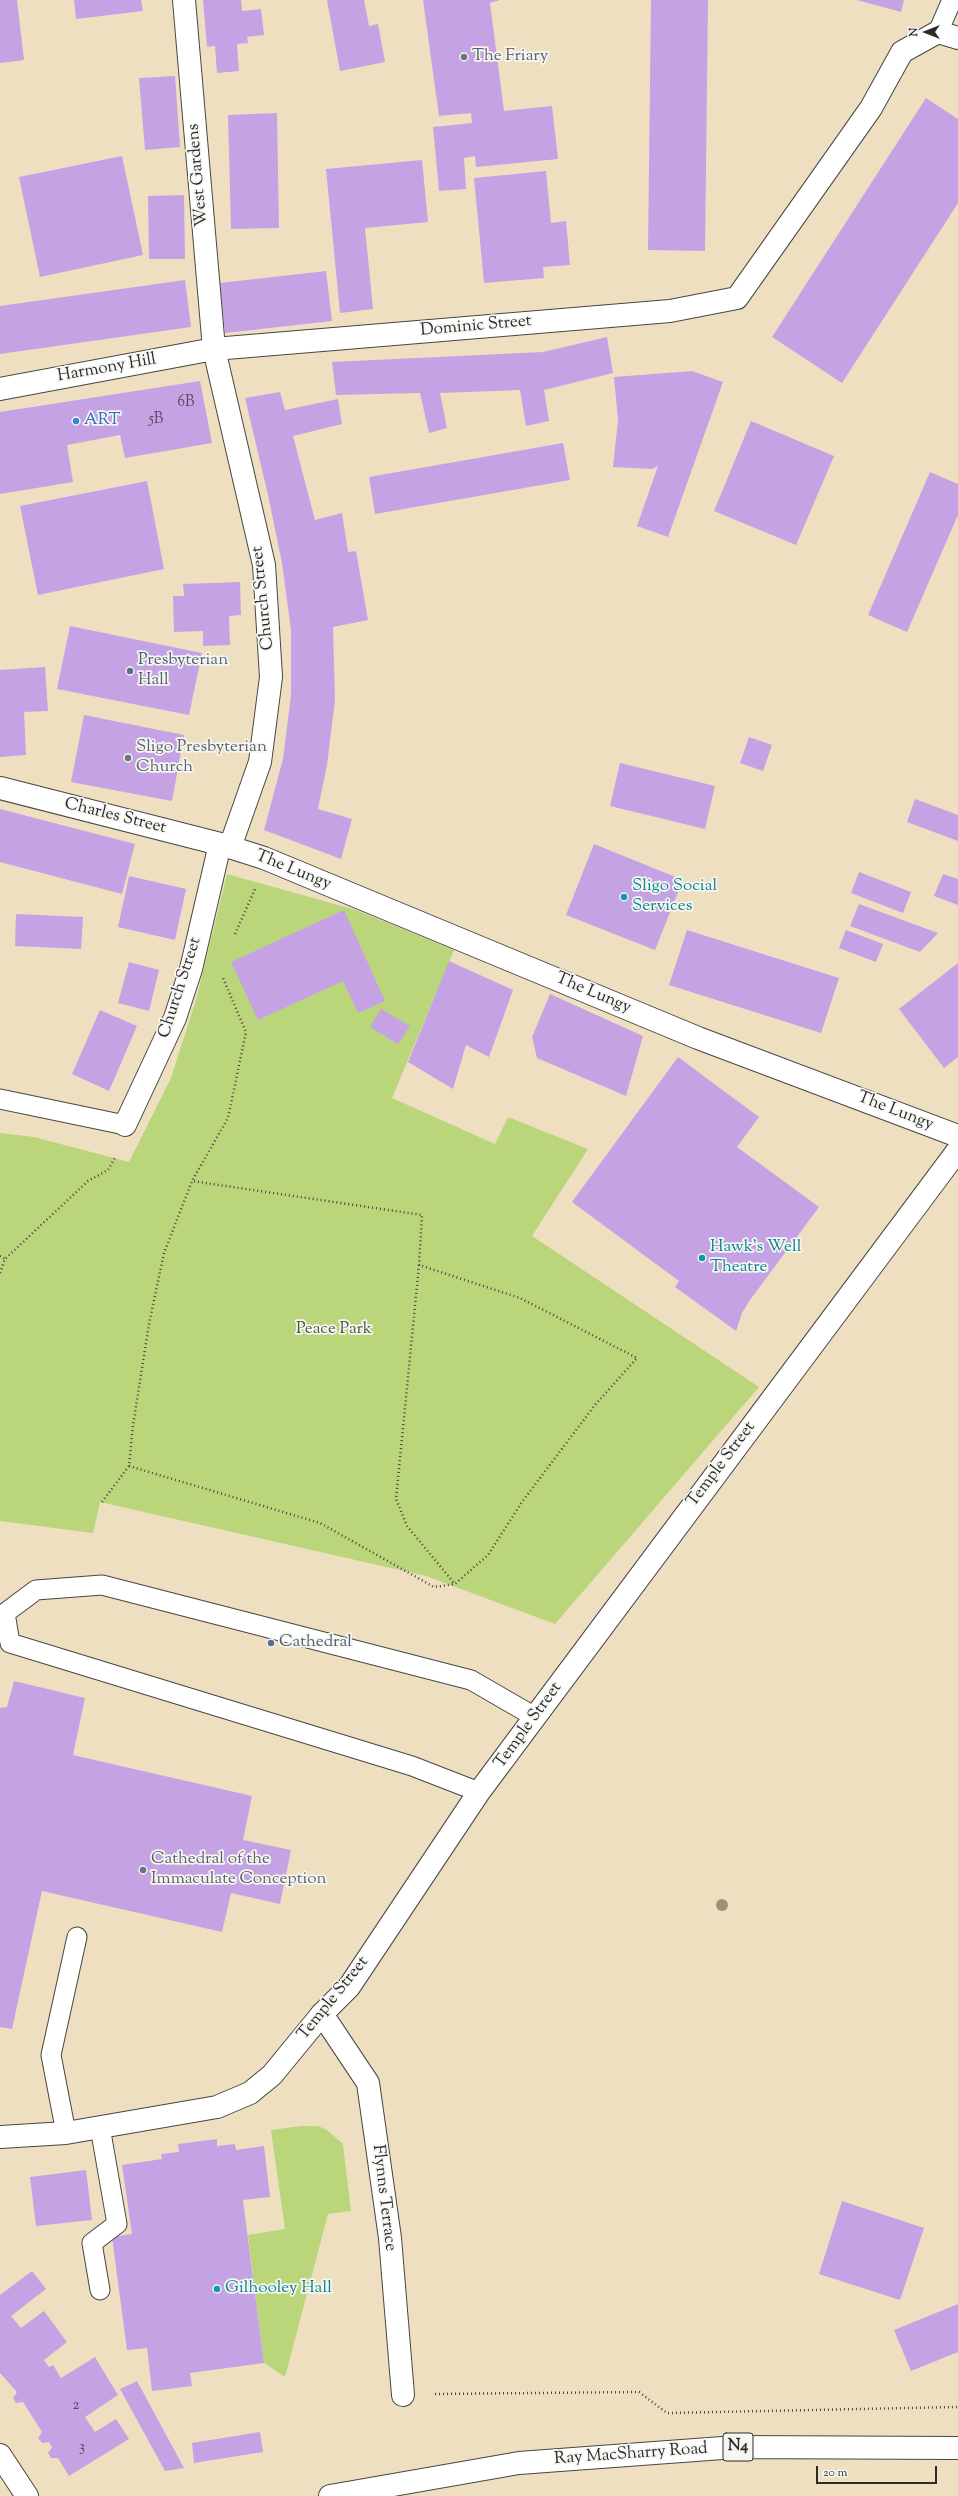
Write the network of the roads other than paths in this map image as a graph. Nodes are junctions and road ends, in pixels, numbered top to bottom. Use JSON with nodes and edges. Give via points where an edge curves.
{"nodes":[{"id":1,"x":184,"y":0,"type":"edge"},
{"id":2,"x":952,"y":0,"type":"edge"},
{"id":3,"x":948,"y":35,"type":"edge"},
{"id":4,"x":214,"y":349,"type":"junction"},
{"id":5,"x":0,"y":389,"type":"edge"},
{"id":6,"x":0,"y":788,"type":"edge"},
{"id":7,"x":225,"y":846,"type":"junction"},
{"id":8,"x":0,"y":1098,"type":"edge"},
{"id":9,"x":125,"y":1125,"type":"joint"},
{"id":10,"x":958,"y":1136,"type":"edge"},
{"id":11,"x":958,"y":1150,"type":"edge"},
{"id":12,"x":5,"y":1644,"type":"edge"},
{"id":13,"x":536,"y":1717,"type":"junction"},
{"id":14,"x":479,"y":1792,"type":"junction"},
{"id":15,"x":77,"y":1937,"type":"dead end"},
{"id":16,"x":322,"y":2014,"type":"junction"},
{"id":17,"x":100,"y":2127,"type":"junction"},
{"id":18,"x":66,"y":2133,"type":"junction"},
{"id":19,"x":0,"y":2137,"type":"edge"},
{"id":20,"x":100,"y":2290,"type":"dead end"},
{"id":21,"x":403,"y":2395,"type":"road end"},
{"id":22,"x":958,"y":2448,"type":"edge"},
{"id":23,"x":0,"y":2455,"type":"edge"},
{"id":24,"x":28,"y":2496,"type":"edge"},
{"id":25,"x":330,"y":2496,"type":"edge"}],
"edges":[{"from":1,"to":4,"type":"main road","name":"West Gardens"},
{"from":2,"to":3,"type":"lane"},
{"from":3,"to":4,"type":"main road","name":"Dominic Street","via":[[902,52],[871,108],[737,298],[670,311]]},
{"from":4,"to":5,"type":"main road","name":"Harmony Hill"},
{"from":4,"to":7,"type":"main road","name":"Church Street","via":[[264,565],[271,677],[260,762]]},
{"from":6,"to":7,"type":"main road","name":"Charles Street"},
{"from":7,"to":9,"type":"main road","name":"Church Street","via":[[175,1018]]},
{"from":7,"to":10,"type":"main road","name":"The Lungy","via":[[264,858],[698,1038]]},
{"from":8,"to":9,"type":"lane"},
{"from":11,"to":13,"type":"main road","name":"Temple Street"},
{"from":12,"to":13,"type":"lane","via":[[5,1613],[36,1590],[102,1585],[471,1680]]},
{"from":12,"to":14,"type":"lane","via":[[412,1766]]},
{"from":13,"to":14,"type":"main road","name":"Temple Street"},
{"from":14,"to":16,"type":"main road","name":"Temple Street","via":[[349,1987]]},
{"from":15,"to":18,"type":"lane","via":[[50,2055]]},
{"from":16,"to":17,"type":"main road","name":"Temple Street","via":[[272,2075],[250,2093],[217,2107]]},
{"from":16,"to":21,"type":"main road","name":"Flynns Terrace","via":[[368,2083],[390,2238]]},
{"from":17,"to":18,"type":"main road","name":"Temple Street"},
{"from":17,"to":20,"type":"lane","via":[[117,2224],[92,2243]]},
{"from":18,"to":19,"type":"main road","name":"Temple Street"},
{"from":22,"to":25,"type":"main road","name":"Ray MacSharry Road","number":"N4","via":[[736,2447],[519,2463]]},
{"from":23,"to":24,"type":"main road"}]}
